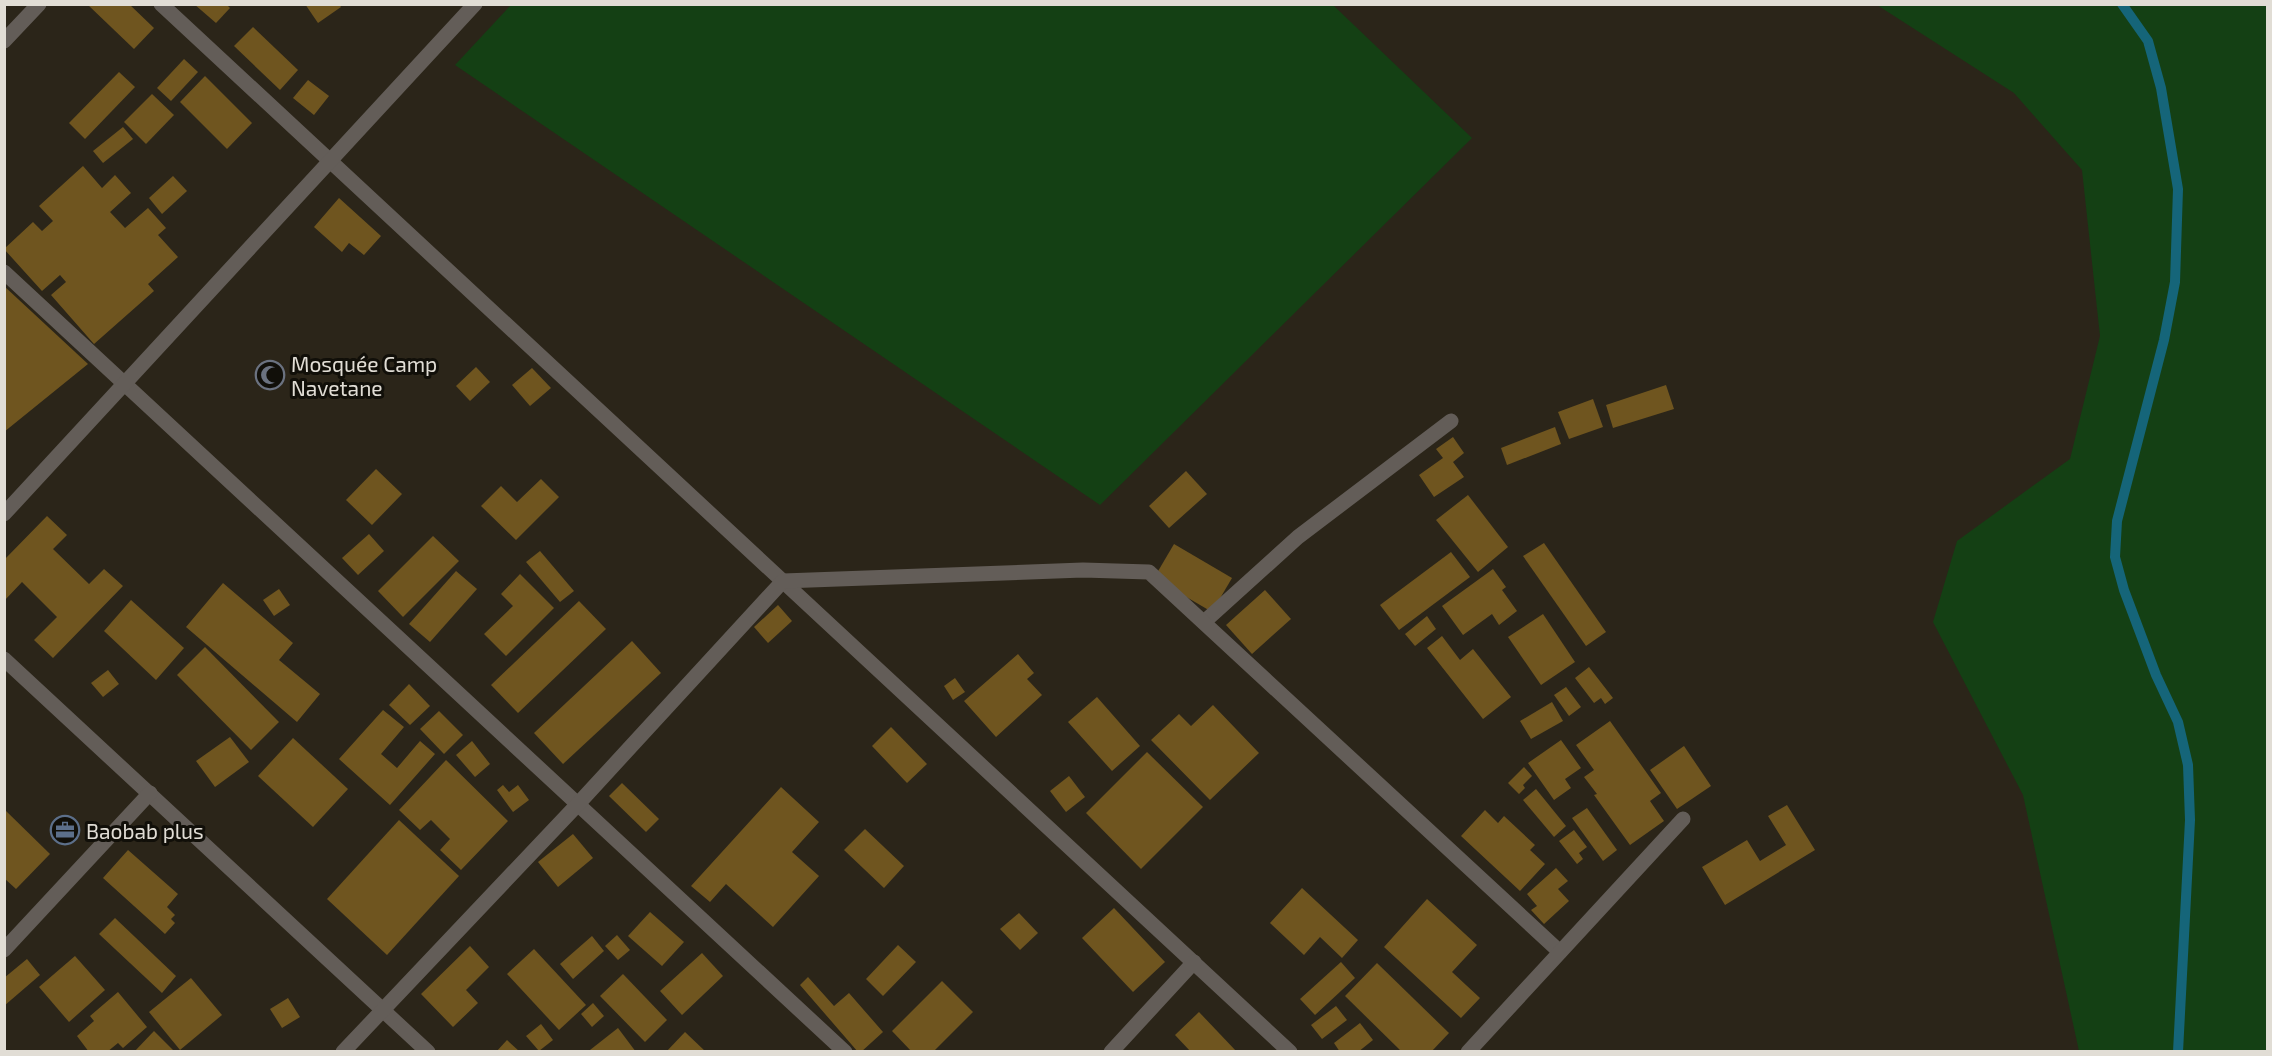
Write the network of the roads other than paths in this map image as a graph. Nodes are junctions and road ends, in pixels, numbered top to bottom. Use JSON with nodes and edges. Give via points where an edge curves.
{"nodes":[{"id":1,"x":39,"y":4,"type":"edge"},
{"id":2,"x":161,"y":4,"type":"edge"},
{"id":3,"x":475,"y":4,"type":"edge"},
{"id":4,"x":4,"y":41,"type":"edge"},
{"id":5,"x":330,"y":161,"type":"junction"},
{"id":6,"x":4,"y":272,"type":"edge"},
{"id":7,"x":125,"y":384,"type":"junction"},
{"id":8,"x":1451,"y":421,"type":"dead end"},
{"id":9,"x":4,"y":514,"type":"edge"},
{"id":10,"x":783,"y":581,"type":"junction"},
{"id":11,"x":1204,"y":622,"type":"junction"},
{"id":12,"x":4,"y":659,"type":"edge"},
{"id":13,"x":150,"y":793,"type":"junction"},
{"id":14,"x":578,"y":804,"type":"junction"},
{"id":15,"x":1683,"y":819,"type":"dead end"},
{"id":16,"x":4,"y":950,"type":"edge"},
{"id":17,"x":1560,"y":952,"type":"junction"},
{"id":18,"x":1194,"y":962,"type":"junction"},
{"id":19,"x":382,"y":1008,"type":"junction"},
{"id":20,"x":343,"y":1052,"type":"edge"},
{"id":21,"x":428,"y":1052,"type":"edge"},
{"id":22,"x":845,"y":1052,"type":"edge"},
{"id":23,"x":1111,"y":1052,"type":"edge"},
{"id":24,"x":1290,"y":1052,"type":"edge"},
{"id":25,"x":1468,"y":1052,"type":"edge"}],
"edges":[{"from":1,"to":4,"type":"street"},
{"from":2,"to":5,"type":"street"},
{"from":3,"to":5,"type":"street"},
{"from":5,"to":7,"type":"street"},
{"from":5,"to":10,"type":"street"},
{"from":6,"to":7,"type":"street"},
{"from":7,"to":9,"type":"street"},
{"from":7,"to":14,"type":"street"},
{"from":8,"to":11,"type":"street","via":[[1298,537]]},
{"from":10,"to":11,"type":"street","via":[[1083,570],[1149,572]]},
{"from":10,"to":14,"type":"street"},
{"from":10,"to":18,"type":"street"},
{"from":11,"to":17,"type":"street"},
{"from":12,"to":13,"type":"street"},
{"from":13,"to":16,"type":"street"},
{"from":13,"to":19,"type":"street"},
{"from":14,"to":19,"type":"street"},
{"from":14,"to":22,"type":"street"},
{"from":15,"to":17,"type":"street"},
{"from":17,"to":25,"type":"street"},
{"from":18,"to":23,"type":"street"},
{"from":18,"to":24,"type":"street"},
{"from":19,"to":20,"type":"street"},
{"from":19,"to":21,"type":"street"}]}
